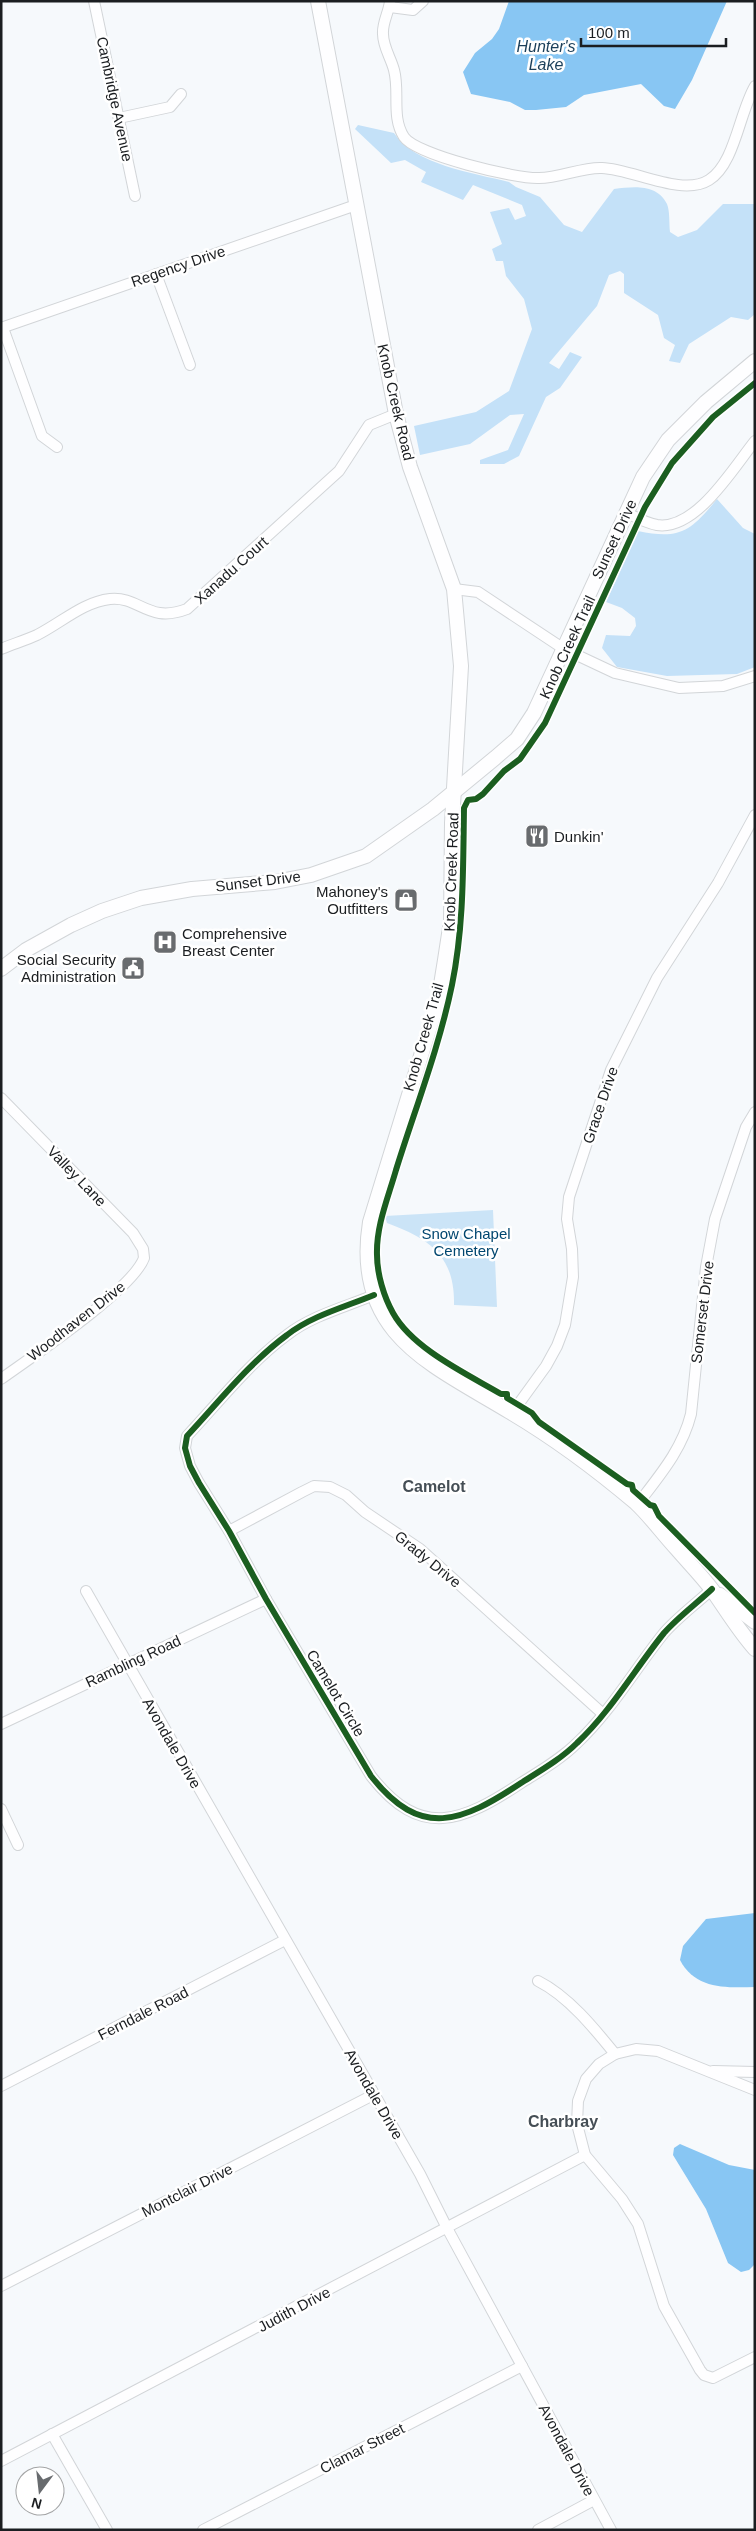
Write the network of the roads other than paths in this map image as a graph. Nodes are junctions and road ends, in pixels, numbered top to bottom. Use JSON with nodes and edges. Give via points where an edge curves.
{"nodes":[{"id":1,"x":94,"y":1,"type":"edge"},
{"id":2,"x":318,"y":1,"type":"edge"},
{"id":3,"x":423,"y":1,"type":"edge"},
{"id":4,"x":390,"y":4,"type":"edge"},
{"id":5,"x":755,"y":86,"type":"edge"},
{"id":6,"x":181,"y":94,"type":"dead end"},
{"id":7,"x":119,"y":118,"type":"junction"},
{"id":8,"x":135,"y":196,"type":"dead end"},
{"id":9,"x":356,"y":205,"type":"junction"},
{"id":10,"x":156,"y":274,"type":"junction"},
{"id":11,"x":2,"y":328,"type":"edge"},
{"id":12,"x":755,"y":361,"type":"edge"},
{"id":13,"x":190,"y":365,"type":"dead end"},
{"id":14,"x":396,"y":414,"type":"junction"},
{"id":15,"x":755,"y":441,"type":"edge"},
{"id":16,"x":57,"y":447,"type":"dead end"},
{"id":17,"x":625,"y":512,"type":"junction"},
{"id":18,"x":454,"y":589,"type":"junction"},
{"id":19,"x":1,"y":649,"type":"edge"},
{"id":20,"x":564,"y":649,"type":"junction"},
{"id":21,"x":755,"y":676,"type":"edge"},
{"id":22,"x":454,"y":793,"type":"junction"},
{"id":23,"x":755,"y":815,"type":"edge"},
{"id":24,"x":1,"y":968,"type":"edge"},
{"id":25,"x":1,"y":1098,"type":"edge"},
{"id":26,"x":755,"y":1112,"type":"edge"},
{"id":27,"x":144,"y":1258,"type":"joint"},
{"id":28,"x":374,"y":1295,"type":"junction"},
{"id":29,"x":1,"y":1379,"type":"edge"},
{"id":30,"x":512,"y":1413,"type":"junction"},
{"id":31,"x":638,"y":1504,"type":"junction"},
{"id":32,"x":229,"y":1531,"type":"junction"},
{"id":33,"x":712,"y":1589,"type":"junction"},
{"id":34,"x":86,"y":1591,"type":"dead end"},
{"id":35,"x":266,"y":1599,"type":"junction"},
{"id":36,"x":755,"y":1622,"type":"edge"},
{"id":37,"x":739,"y":1631,"type":"junction"},
{"id":38,"x":755,"y":1643,"type":"edge"},
{"id":39,"x":755,"y":1649,"type":"edge"},
{"id":40,"x":127,"y":1664,"type":"junction"},
{"id":41,"x":603,"y":1714,"type":"junction"},
{"id":42,"x":1,"y":1724,"type":"edge"},
{"id":43,"x":1,"y":1809,"type":"edge"},
{"id":44,"x":18,"y":1845,"type":"dead end"},
{"id":45,"x":285,"y":1940,"type":"junction"},
{"id":46,"x":538,"y":1981,"type":"dead end"},
{"id":47,"x":615,"y":2054,"type":"junction"},
{"id":48,"x":708,"y":2071,"type":"junction"},
{"id":49,"x":755,"y":2072,"type":"edge"},
{"id":50,"x":1,"y":2086,"type":"edge"},
{"id":51,"x":755,"y":2090,"type":"edge"},
{"id":52,"x":373,"y":2095,"type":"junction"},
{"id":53,"x":585,"y":2154,"type":"junction"},
{"id":54,"x":447,"y":2228,"type":"junction"},
{"id":55,"x":1,"y":2286,"type":"edge"},
{"id":56,"x":755,"y":2357,"type":"edge"},
{"id":57,"x":522,"y":2366,"type":"junction"},
{"id":58,"x":52,"y":2434,"type":"junction"},
{"id":59,"x":1,"y":2461,"type":"edge"},
{"id":60,"x":594,"y":2500,"type":"junction"},
{"id":61,"x":106,"y":2530,"type":"edge"},
{"id":62,"x":203,"y":2530,"type":"edge"},
{"id":63,"x":538,"y":2530,"type":"edge"},
{"id":64,"x":611,"y":2530,"type":"edge"}],
"edges":[{"from":1,"to":7,"type":"street","name":"Cambridge Avenue"},
{"from":2,"to":9,"type":"main road","name":"Knob Creek Road"},
{"from":3,"to":4,"type":"street","via":[[413,10]]},
{"from":4,"to":5,"type":"street","via":[[382,34],[394,70],[396,116],[404,138],[425,151],[510,175],[552,178],[602,168],[678,185],[700,184],[717,173],[728,156],[743,109]]},
{"from":6,"to":7,"type":"street","via":[[170,107]]},
{"from":7,"to":8,"type":"street","name":"Cambridge Avenue"},
{"from":9,"to":10,"type":"street","name":"Regency Drive"},
{"from":9,"to":14,"type":"main road","name":"Knob Creek Road"},
{"from":10,"to":11,"type":"street","name":"Regency Drive"},
{"from":10,"to":13,"type":"street"},
{"from":11,"to":16,"type":"street","via":[[42,436]]},
{"from":12,"to":17,"type":"main road","name":"Sunset Drive","via":[[706,402],[668,440]]},
{"from":14,"to":18,"type":"main road","name":"Knob Creek Road","via":[[410,466]]},
{"from":14,"to":19,"type":"street","name":"Xanadu Court","via":[[369,425],[334,477],[187,609],[166,615],[126,601],[100,600],[38,634]]},
{"from":15,"to":17,"type":"street","via":[[701,508],[687,519],[659,525]]},
{"from":17,"to":20,"type":"main road","name":"Sunset Drive"},
{"from":18,"to":20,"type":"street","via":[[478,592]]},
{"from":18,"to":22,"type":"main road","name":"Knob Creek Road","via":[[461,666]]},
{"from":20,"to":21,"type":"street","via":[[615,673],[679,688],[723,686]]},
{"from":20,"to":22,"type":"main road","name":"Sunset Drive","via":[[534,713],[516,739]]},
{"from":22,"to":24,"type":"main road","name":"Sunset Drive","via":[[366,856],[311,875],[275,882],[192,889],[141,898],[63,929]]},
{"from":22,"to":28,"type":"main road","name":"Knob Creek Road","via":[[451,921],[445,960],[439,997],[370,1222],[367,1258]]},
{"from":23,"to":30,"type":"street","name":"Grace Drive","via":[[718,883],[657,978],[611,1070],[569,1197],[567,1219],[573,1277],[565,1325],[546,1366]]},
{"from":25,"to":27,"type":"street","name":"Valley Lane","via":[[134,1233]]},
{"from":26,"to":31,"type":"street","name":"Somerset Drive","via":[[746,1127],[715,1219],[706,1267],[691,1414],[686,1434]]},
{"from":27,"to":29,"type":"street","name":"Woodhaven Drive","via":[[134,1275],[89,1314]]},
{"from":28,"to":30,"type":"main road","name":"Knob Creek Road","via":[[408,1347],[436,1368]]},
{"from":28,"to":32,"type":"street","name":"Camelot Circle","via":[[287,1334],[187,1436],[190,1466]]},
{"from":30,"to":31,"type":"main road","name":"Knob Creek Road"},
{"from":31,"to":33,"type":"main road","name":"Knob Creek Road"},
{"from":32,"to":35,"type":"street","name":"Camelot Circle"},
{"from":32,"to":41,"type":"street","name":"Grady Drive","via":[[314,1486],[330,1487],[420,1549]]},
{"from":33,"to":36,"type":"main road","name":"Knob Creek Road"},
{"from":33,"to":37,"type":"main road","name":"Knob Creek Road"},
{"from":33,"to":41,"type":"street","name":"Camelot Circle","via":[[665,1632]]},
{"from":34,"to":40,"type":"street","name":"Avondale Drive"},
{"from":35,"to":40,"type":"street","name":"Rambling Road"},
{"from":35,"to":41,"type":"street","name":"Camelot Circle","via":[[371,1776],[398,1805],[427,1818],[461,1817],[500,1797],[576,1744]]},
{"from":37,"to":38,"type":"main road"},
{"from":37,"to":39,"type":"main road","name":"Knob Creek Road"},
{"from":40,"to":42,"type":"street","name":"Rambling Road"},
{"from":40,"to":45,"type":"street","name":"Avondale Drive"},
{"from":43,"to":44,"type":"street"},
{"from":45,"to":50,"type":"street","name":"Ferndale Road"},
{"from":45,"to":52,"type":"street","name":"Avondale Drive"},
{"from":46,"to":47,"type":"street","via":[[573,2008]]},
{"from":47,"to":48,"type":"street","via":[[636,2049],[658,2050]]},
{"from":47,"to":53,"type":"street","via":[[593,2070],[581,2090],[576,2113]]},
{"from":48,"to":49,"type":"street"},
{"from":48,"to":51,"type":"street"},
{"from":52,"to":54,"type":"street","name":"Avondale Drive","via":[[420,2174]]},
{"from":52,"to":55,"type":"street","name":"Montclair Drive"},
{"from":53,"to":54,"type":"street","name":"Judith Drive"},
{"from":53,"to":56,"type":"street","via":[[638,2224],[664,2306],[704,2375],[720,2376]]},
{"from":54,"to":57,"type":"street","name":"Avondale Drive"},
{"from":54,"to":58,"type":"street","name":"Judith Drive"},
{"from":57,"to":60,"type":"street","name":"Avondale Drive"},
{"from":57,"to":62,"type":"street","name":"Clamar Street"},
{"from":58,"to":59,"type":"street","name":"Judith Drive"},
{"from":58,"to":61,"type":"street"},
{"from":60,"to":63,"type":"street"},
{"from":60,"to":64,"type":"street","name":"Avondale Drive"}]}
